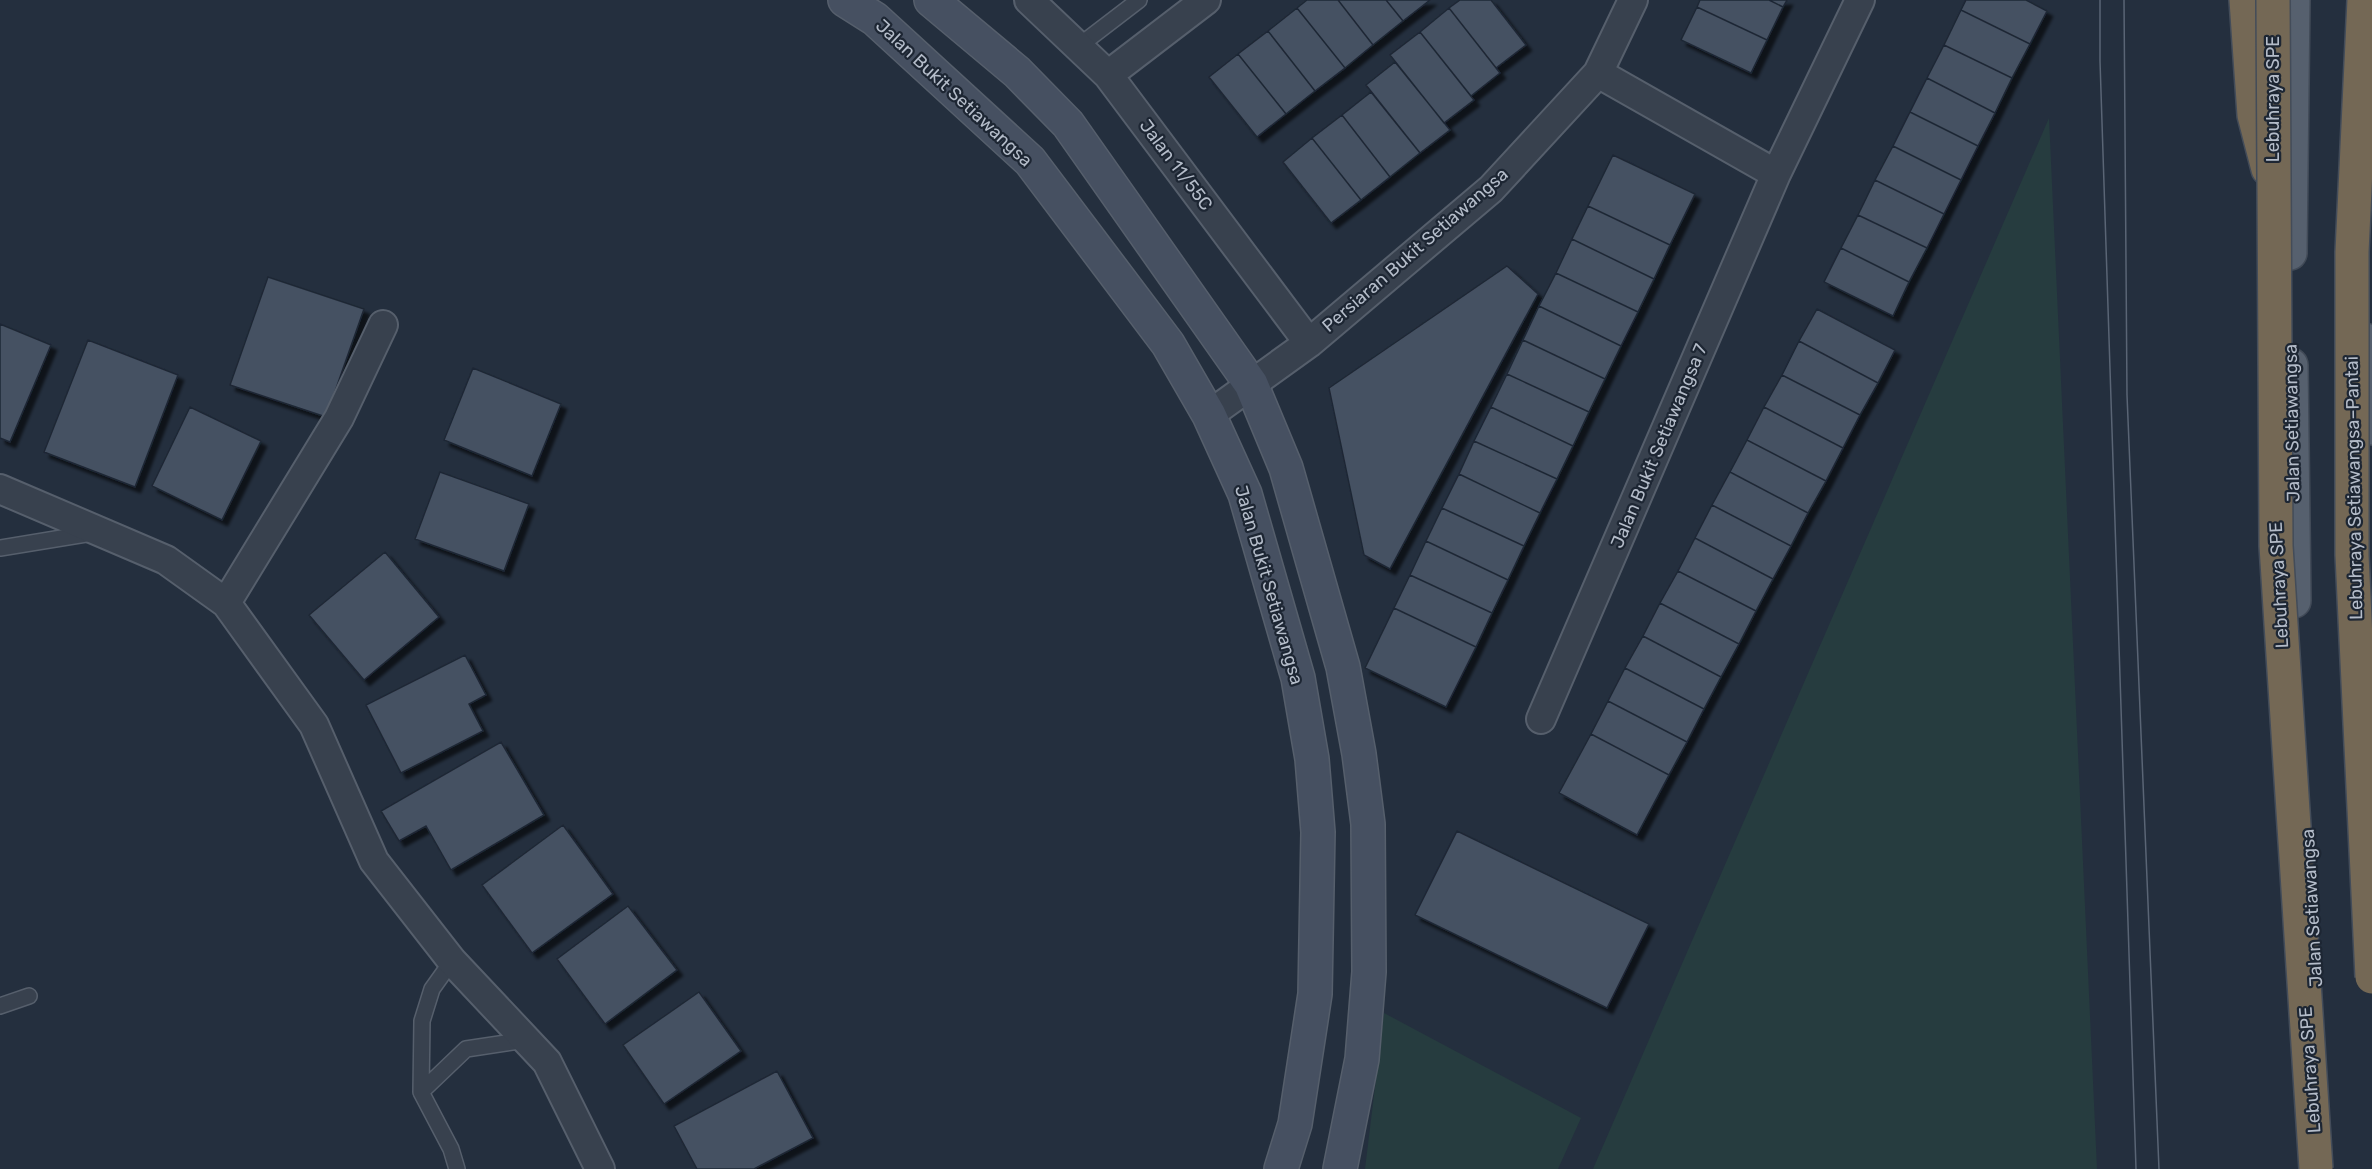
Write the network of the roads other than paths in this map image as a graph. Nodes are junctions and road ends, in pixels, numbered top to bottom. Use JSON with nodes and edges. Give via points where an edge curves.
{"nodes":[{"id":1,"x":845,"y":0,"type":"edge"},
{"id":2,"x":931,"y":0,"type":"edge"},
{"id":3,"x":1029,"y":0,"type":"edge"},
{"id":4,"x":1139,"y":0,"type":"edge"},
{"id":5,"x":1206,"y":0,"type":"edge"},
{"id":6,"x":1633,"y":0,"type":"edge"},
{"id":7,"x":1860,"y":0,"type":"edge"},
{"id":8,"x":2247,"y":0,"type":"edge"},
{"id":9,"x":2273,"y":0,"type":"edge"},
{"id":10,"x":2293,"y":0,"type":"edge"},
{"id":11,"x":2350,"y":0,"type":"edge"},
{"id":12,"x":2364,"y":0,"type":"edge"},
{"id":13,"x":1078,"y":46,"type":"junction"},
{"id":14,"x":1598,"y":73,"type":"junction"},
{"id":15,"x":1108,"y":75,"type":"junction"},
{"id":16,"x":1776,"y":174,"type":"junction"},
{"id":17,"x":2290,"y":252,"type":"junction"},
{"id":18,"x":383,"y":325,"type":"dead end"},
{"id":19,"x":1309,"y":343,"type":"junction"},
{"id":20,"x":1251,"y":384,"type":"junction"},
{"id":21,"x":1209,"y":415,"type":"junction"},
{"id":22,"x":2372,"y":428,"type":"edge"},
{"id":23,"x":0,"y":489,"type":"edge"},
{"id":24,"x":98,"y":531,"type":"junction"},
{"id":25,"x":0,"y":548,"type":"edge"},
{"id":26,"x":226,"y":603,"type":"junction"},
{"id":27,"x":2294,"y":620,"type":"junction"},
{"id":28,"x":1541,"y":719,"type":"dead end"},
{"id":29,"x":452,"y":960,"type":"junction"},
{"id":30,"x":2372,"y":977,"type":"edge"},
{"id":31,"x":29,"y":996,"type":"dead end"},
{"id":32,"x":0,"y":1006,"type":"edge"},
{"id":33,"x":526,"y":1040,"type":"junction"},
{"id":34,"x":421,"y":1092,"type":"junction"},
{"id":35,"x":457,"y":1169,"type":"edge"},
{"id":36,"x":600,"y":1169,"type":"edge"},
{"id":37,"x":1281,"y":1169,"type":"edge"},
{"id":38,"x":1340,"y":1169,"type":"edge"},
{"id":39,"x":2302,"y":1169,"type":"edge"},
{"id":40,"x":2316,"y":1169,"type":"edge"},
{"id":41,"x":2326,"y":1169,"type":"edge"}],
"edges":[{"from":1,"to":21,"type":"street","name":"Jalan Bukit Setiawangsa","via":[[875,19],[1030,161],[1168,344]]},
{"from":2,"to":20,"type":"street","via":[[1017,72],[1068,124]]},
{"from":3,"to":13,"type":"street","name":"Jalan 11/55C"},
{"from":4,"to":13,"type":"lane"},
{"from":5,"to":15,"type":"street"},
{"from":6,"to":14,"type":"street","name":"Persiaran Bukit Setiawangsa"},
{"from":7,"to":16,"type":"street","name":"Jalan Bukit Setiawangsa 7"},
{"from":8,"to":17,"type":"highway","via":[[2254,115]]},
{"from":9,"to":40,"type":"highway","name":"Lebuhraya SPE","bridge":true,"via":[[2276,546]]},
{"from":10,"to":17,"type":"main road","name":"Jalan Setiawangsa"},
{"from":11,"to":22,"type":"main road","bridge":true,"via":[[2354,208]]},
{"from":12,"to":30,"type":"highway","name":"Lebuhraya Setiawangsa–Pantai","bridge":true,"via":[[2352,252],[2352,555]]},
{"from":13,"to":15,"type":"street","name":"Jalan 11/55C"},
{"from":14,"to":16,"type":"street"},
{"from":14,"to":19,"type":"street","name":"Persiaran Bukit Setiawangsa","via":[[1491,189]]},
{"from":15,"to":19,"type":"street","name":"Jalan 11/55C"},
{"from":16,"to":28,"type":"street","name":"Jalan Bukit Setiawangsa 7"},
{"from":17,"to":27,"type":"main road","name":"Jalan Setiawangsa"},
{"from":18,"to":26,"type":"street","via":[[339,418]]},
{"from":19,"to":20,"type":"street","name":"Persiaran Bukit Setiawangsa"},
{"from":20,"to":21,"type":"street","name":"Persiaran Bukit Setiawangsa"},
{"from":20,"to":38,"type":"street","via":[[1286,468],[1342,667],[1368,824],[1369,972],[1365,1026]]},
{"from":21,"to":37,"type":"street","name":"Jalan Bukit Setiawangsa","via":[[1245,494],[1298,678],[1312,759],[1318,832],[1315,994],[1295,1124]]},
{"from":23,"to":24,"type":"street"},
{"from":24,"to":25,"type":"lane"},
{"from":24,"to":26,"type":"street","via":[[166,560]]},
{"from":26,"to":29,"type":"street","via":[[314,725],[374,861]]},
{"from":27,"to":39,"type":"main road"},
{"from":27,"to":41,"type":"main road","name":"Jalan Setiawangsa"},
{"from":29,"to":33,"type":"street"},
{"from":29,"to":34,"type":"lane","via":[[432,989],[422,1020]]},
{"from":31,"to":32,"type":"lane"},
{"from":33,"to":34,"type":"lane","via":[[466,1049]]},
{"from":33,"to":36,"type":"street","via":[[547,1062]]},
{"from":34,"to":35,"type":"lane","via":[[451,1149]]}]}
